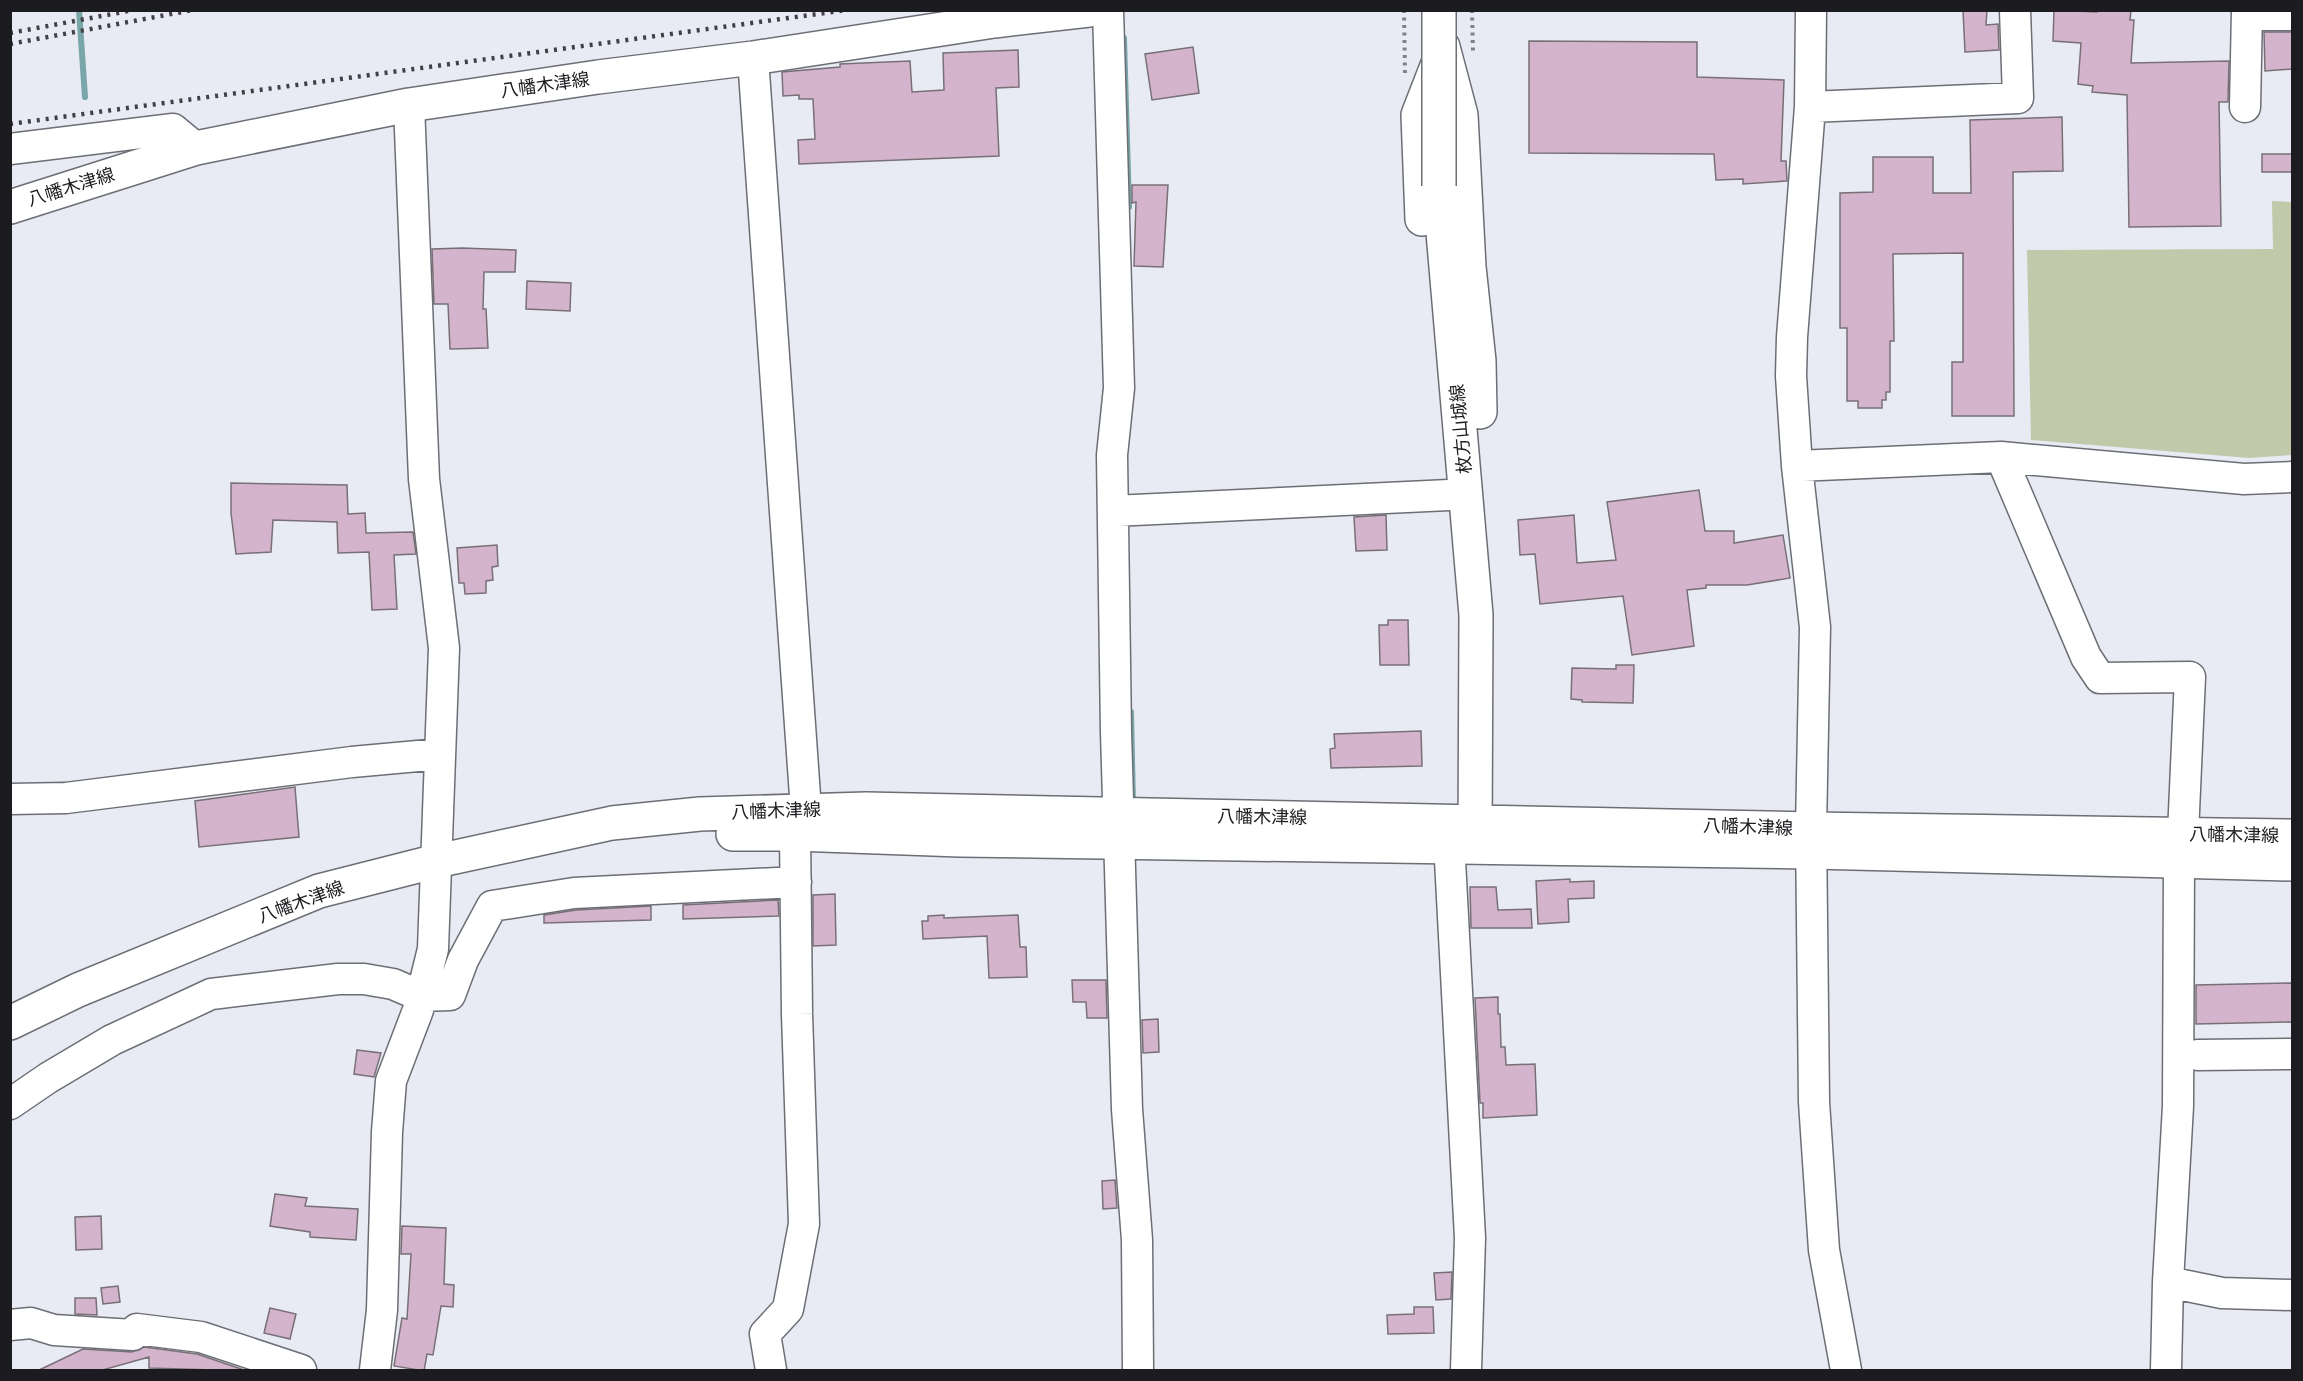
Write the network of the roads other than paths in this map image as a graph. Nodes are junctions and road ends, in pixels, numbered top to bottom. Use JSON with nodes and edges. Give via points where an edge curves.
{"nodes":[{"id":1,"x":1089,"y":10,"type":"edge"},
{"id":2,"x":1107,"y":10,"type":"edge"},
{"id":3,"x":1441,"y":10,"type":"edge"},
{"id":4,"x":1811,"y":10,"type":"edge"},
{"id":5,"x":2014,"y":10,"type":"edge"},
{"id":6,"x":2247,"y":13,"type":"edge"},
{"id":7,"x":2292,"y":15,"type":"edge"},
{"id":8,"x":1443,"y":50,"type":"junction"},
{"id":9,"x":753,"y":58,"type":"junction"},
{"id":10,"x":409,"y":105,"type":"junction"},
{"id":11,"x":1810,"y":107,"type":"junction"},
{"id":12,"x":2245,"y":107,"type":"dead end"},
{"id":13,"x":196,"y":148,"type":"junction"},
{"id":14,"x":10,"y":150,"type":"edge"},
{"id":15,"x":10,"y":207,"type":"edge"},
{"id":16,"x":2001,"y":457,"type":"junction"},
{"id":17,"x":1797,"y":466,"type":"junction"},
{"id":18,"x":2292,"y":477,"type":"edge"},
{"id":19,"x":1449,"y":495,"type":"junction"},
{"id":20,"x":1113,"y":511,"type":"junction"},
{"id":21,"x":1476,"y":615,"type":"junction"},
{"id":22,"x":440,"y":754,"type":"junction"},
{"id":23,"x":10,"y":800,"type":"edge"},
{"id":24,"x":801,"y":822,"type":"junction"},
{"id":25,"x":1119,"y":828,"type":"junction"},
{"id":26,"x":1462,"y":834,"type":"junction"},
{"id":27,"x":2292,"y":836,"type":"edge"},
{"id":28,"x":1811,"y":840,"type":"junction"},
{"id":29,"x":2181,"y":848,"type":"junction"},
{"id":30,"x":2292,"y":864,"type":"edge"},
{"id":31,"x":437,"y":868,"type":"junction"},
{"id":32,"x":796,"y":882,"type":"junction"},
{"id":33,"x":422,"y":996,"type":"junction"},
{"id":34,"x":10,"y":1023,"type":"edge"},
{"id":35,"x":2292,"y":1054,"type":"edge"},
{"id":36,"x":2198,"y":1055,"type":"dead end"},
{"id":37,"x":10,"y":1104,"type":"edge"},
{"id":38,"x":2168,"y":1282,"type":"junction"},
{"id":39,"x":2292,"y":1295,"type":"edge"},
{"id":40,"x":10,"y":1325,"type":"edge"},
{"id":41,"x":301,"y":1371,"type":"edge"},
{"id":42,"x":375,"y":1371,"type":"edge"},
{"id":43,"x":771,"y":1371,"type":"edge"},
{"id":44,"x":1138,"y":1371,"type":"edge"},
{"id":45,"x":1466,"y":1371,"type":"edge"},
{"id":46,"x":1846,"y":1371,"type":"edge"},
{"id":47,"x":2166,"y":1371,"type":"edge"}],
"edges":[{"from":1,"to":9,"type":"main road","name":"八幡木津線"},
{"from":2,"to":20,"type":"street","via":[[1119,388],[1112,455]]},
{"from":3,"to":8,"type":"main road"},
{"from":3,"to":21,"type":"main road","name":"枚方山城線","bridge":true,"via":[[1439,186]]},
{"from":4,"to":11,"type":"street"},
{"from":5,"to":11,"type":"street","via":[[2018,98]]},
{"from":6,"to":7,"type":"street"},
{"from":6,"to":12,"type":"street"},
{"from":8,"to":19,"type":"main road","via":[[1418,115],[1430,341]]},
{"from":8,"to":21,"type":"main road","via":[[1461,115],[1469,267],[1479,362],[1481,509]]},
{"from":9,"to":10,"type":"main road","name":"八幡木津線"},
{"from":9,"to":24,"type":"street"},
{"from":10,"to":13,"type":"main road","name":"八幡木津線"},
{"from":10,"to":22,"type":"street","via":[[424,479],[444,648]]},
{"from":11,"to":17,"type":"street","via":[[1792,337]]},
{"from":13,"to":14,"type":"street","via":[[173,129]]},
{"from":13,"to":15,"type":"main road","name":"八幡木津線"},
{"from":16,"to":17,"type":"street"},
{"from":16,"to":18,"type":"street","via":[[2244,479]]},
{"from":16,"to":29,"type":"street","via":[[2086,657],[2100,678],[2190,677]]},
{"from":17,"to":28,"type":"street","via":[[1815,627]]},
{"from":19,"to":20,"type":"street"},
{"from":19,"to":21,"type":"main road"},
{"from":20,"to":25,"type":"street"},
{"from":21,"to":26,"type":"main road","name":"枚方山城線"},
{"from":22,"to":23,"type":"street","via":[[66,798]]},
{"from":22,"to":31,"type":"street"},
{"from":24,"to":25,"type":"main road","name":"八幡木津線","via":[[866,809]]},
{"from":24,"to":31,"type":"main road","name":"八幡木津線","via":[[608,839]]},
{"from":24,"to":32,"type":"street"},
{"from":25,"to":26,"type":"main road","name":"八幡木津線"},
{"from":25,"to":44,"type":"street","via":[[1127,1109],[1137,1240]]},
{"from":26,"to":28,"type":"main road","name":"八幡木津線"},
{"from":26,"to":45,"type":"street","via":[[1470,1238]]},
{"from":27,"to":29,"type":"main road","name":"八幡木津線"},
{"from":28,"to":29,"type":"main road","name":"八幡木津線"},
{"from":28,"to":46,"type":"street","via":[[1814,1102],[1824,1250]]},
{"from":29,"to":30,"type":"main road","name":"八幡木津線"},
{"from":29,"to":38,"type":"street","via":[[2178,1106]]},
{"from":31,"to":33,"type":"street","via":[[433,949]]},
{"from":31,"to":34,"type":"main road","name":"八幡木津線","via":[[246,922],[78,990]]},
{"from":32,"to":33,"type":"street","via":[[574,893],[492,906],[463,960],[450,995]]},
{"from":32,"to":43,"type":"street","via":[[804,1224],[788,1309],[765,1334]]},
{"from":33,"to":37,"type":"street","via":[[393,984],[364,979],[211,994],[112,1040]]},
{"from":33,"to":42,"type":"street","via":[[391,1081],[382,1310]]},
{"from":35,"to":36,"type":"street"},
{"from":38,"to":39,"type":"street","via":[[2222,1293]]},
{"from":38,"to":47,"type":"street"},
{"from":40,"to":41,"type":"street","via":[[31,1323],[90,1334],[133,1335],[137,1329],[201,1337]]}]}
